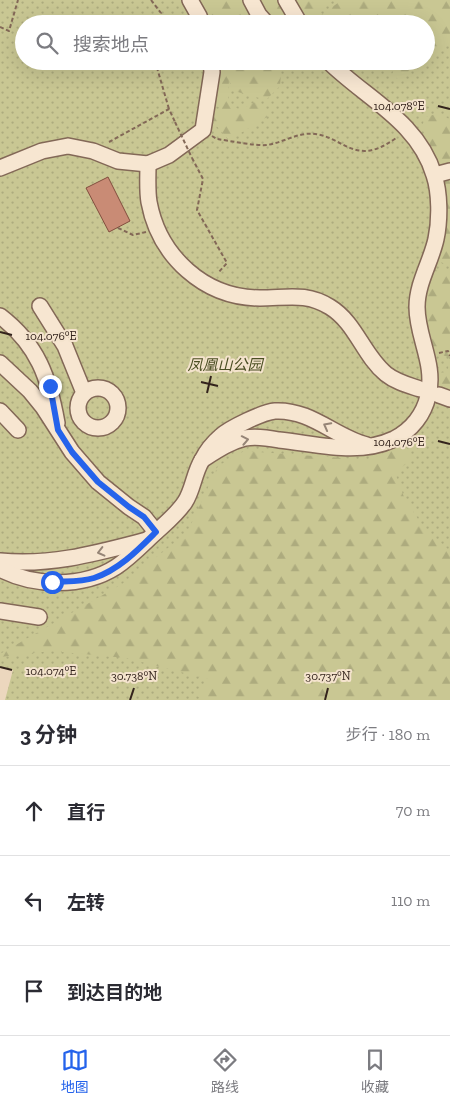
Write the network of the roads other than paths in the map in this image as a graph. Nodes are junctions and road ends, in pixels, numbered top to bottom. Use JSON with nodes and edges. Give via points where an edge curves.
{"nodes":[{"id":1,"x":190,"y":0,"type":"edge"},
{"id":2,"x":251,"y":0,"type":"edge"},
{"id":3,"x":286,"y":0,"type":"edge"},
{"id":4,"x":198,"y":15,"type":"edge"},
{"id":5,"x":259,"y":15,"type":"edge"},
{"id":6,"x":295,"y":15,"type":"edge"},
{"id":7,"x":212,"y":70,"type":"edge"},
{"id":8,"x":337,"y":70,"type":"edge"},
{"id":9,"x":148,"y":164,"type":"junction"},
{"id":10,"x":0,"y":168,"type":"edge"},
{"id":11,"x":450,"y":171,"type":"edge"},
{"id":12,"x":434,"y":175,"type":"junction"},
{"id":13,"x":40,"y":306,"type":"dead end"},
{"id":14,"x":0,"y":316,"type":"edge"},
{"id":15,"x":0,"y":363,"type":"edge"},
{"id":16,"x":420,"y":389,"type":"dead end"},
{"id":17,"x":84,"y":393,"type":"junction"},
{"id":18,"x":0,"y":411,"type":"edge"},
{"id":19,"x":81,"y":418,"type":"junction"},
{"id":20,"x":18,"y":430,"type":"dead end"},
{"id":21,"x":59,"y":431,"type":"junction"},
{"id":22,"x":371,"y":446,"type":"junction"},
{"id":23,"x":202,"y":460,"type":"junction"},
{"id":24,"x":152,"y":536,"type":"junction"},
{"id":25,"x":0,"y":561,"type":"edge"},
{"id":26,"x":0,"y":568,"type":"edge"},
{"id":27,"x":0,"y":611,"type":"edge"},
{"id":28,"x":39,"y":617,"type":"dead end"}],
"edges":[{"from":1,"to":4,"type":"lane"},
{"from":2,"to":5,"type":"lane"},
{"from":3,"to":6,"type":"lane"},
{"from":7,"to":9,"type":"lane","via":[[203,130],[169,155]]},
{"from":8,"to":12,"type":"lane","via":[[408,130],[424,152]]},
{"from":9,"to":10,"type":"lane","via":[[118,160],[68,146],[42,151]]},
{"from":9,"to":16,"type":"lane","via":[[149,201],[159,236],[184,268],[223,293],[259,298],[299,296],[314,299],[344,318],[384,372],[395,380]]},
{"from":11,"to":12,"type":"lane"},
{"from":12,"to":22,"type":"lane","via":[[438,217],[436,238],[418,292],[417,307],[431,369],[428,396],[423,412],[414,424],[396,438]]},
{"from":13,"to":17,"type":"lane","via":[[65,346]]},
{"from":14,"to":21,"type":"lane","via":[[24,338],[44,369]]},
{"from":15,"to":21,"type":"lane","via":[[30,390]]},
{"from":17,"to":19,"type":"lane","via":[[78,405]]},
{"from":17,"to":19,"type":"lane","via":[[95,388],[108,390],[116,400],[117,412],[110,423],[98,428],[91,427]]},
{"from":18,"to":20,"type":"lane"},
{"from":19,"to":21,"type":"lane"},
{"from":21,"to":24,"type":"lane","via":[[98,482],[144,517]]},
{"from":23,"to":22,"type":"lane","one_way":true,"via":[[226,444],[246,438],[344,448]]},
{"from":22,"to":23,"type":"lane","one_way":true,"via":[[314,420],[275,411],[246,421],[220,436]]},
{"from":23,"to":24,"type":"lane","via":[[186,501]]},
{"from":24,"to":25,"type":"lane","one_way":true,"via":[[96,553],[46,563]]},
{"from":24,"to":26,"type":"lane","via":[[116,567],[95,578],[52,582],[9,574]]},
{"from":27,"to":28,"type":"lane"}]}
